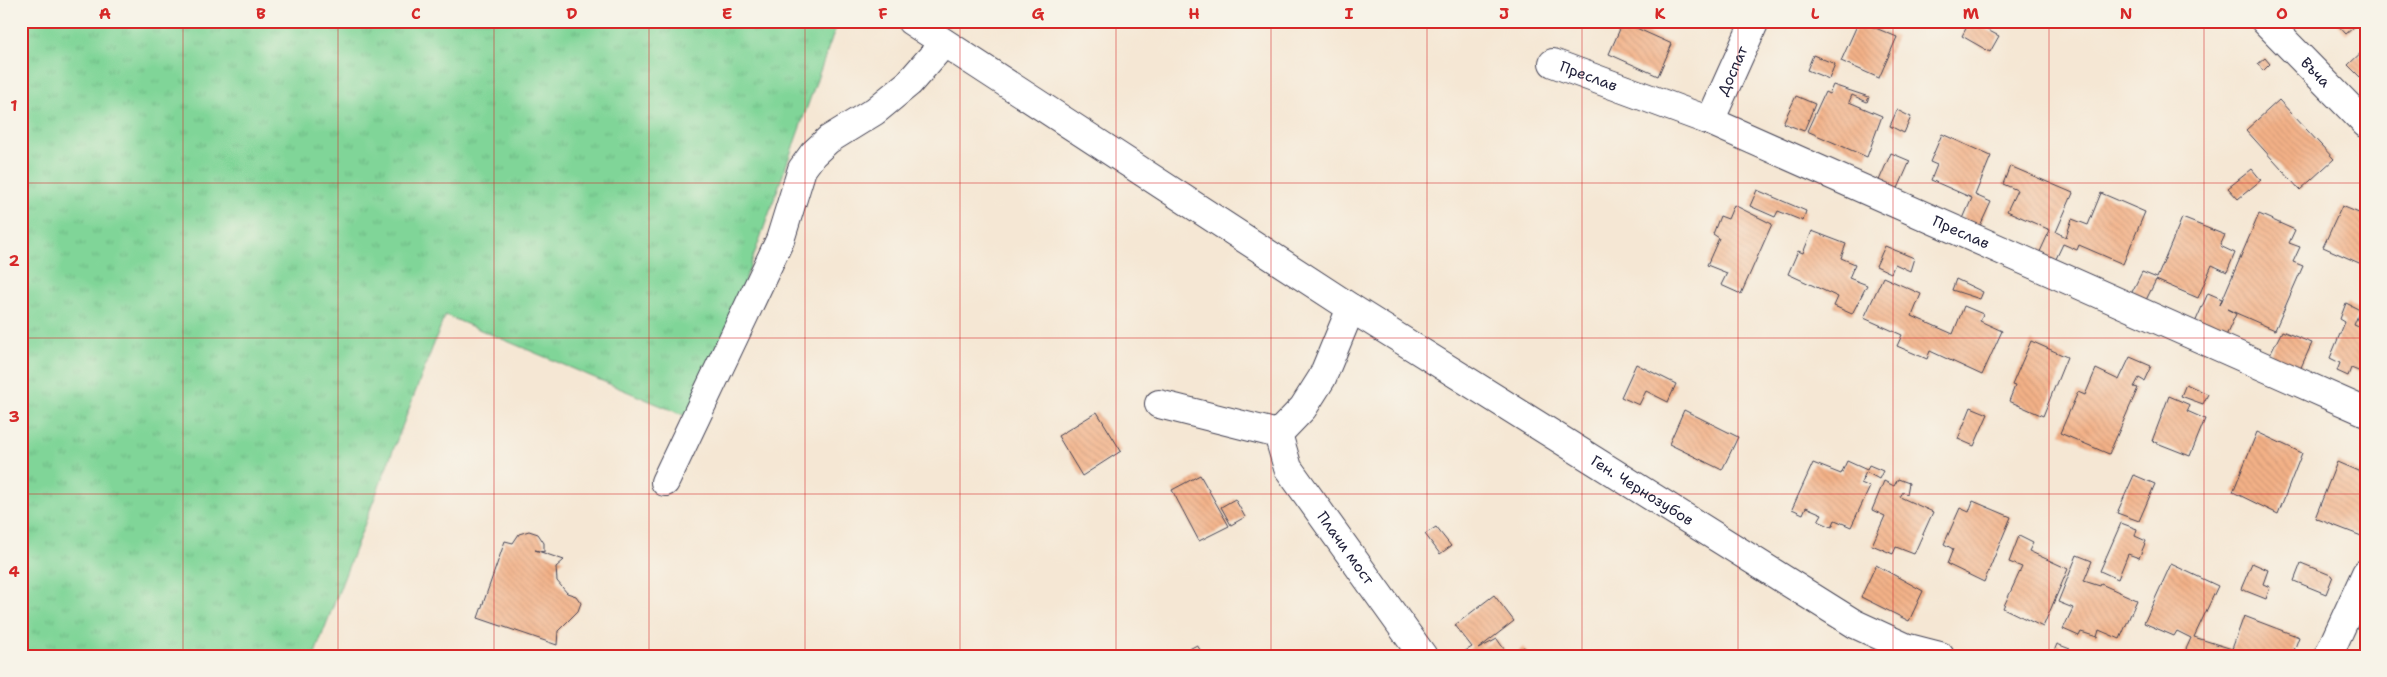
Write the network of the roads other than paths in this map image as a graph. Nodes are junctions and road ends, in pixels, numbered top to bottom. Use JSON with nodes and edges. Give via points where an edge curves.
{"nodes":[{"id":1,"x":911,"y":21,"type":"edge"},
{"id":2,"x":1755,"y":21,"type":"edge"},
{"id":3,"x":2264,"y":21,"type":"edge"},
{"id":4,"x":944,"y":43,"type":"junction"},
{"id":5,"x":1553,"y":63,"type":"dead end"},
{"id":6,"x":1710,"y":121,"type":"junction"},
{"id":7,"x":2366,"y":124,"type":"edge"},
{"id":8,"x":1351,"y":308,"type":"junction"},
{"id":9,"x":1159,"y":404,"type":"dead end"},
{"id":10,"x":2366,"y":412,"type":"edge"},
{"id":11,"x":1278,"y":434,"type":"junction"},
{"id":12,"x":665,"y":482,"type":"dead end"},
{"id":13,"x":2366,"y":573,"type":"edge"},
{"id":14,"x":1423,"y":656,"type":"edge"},
{"id":15,"x":1940,"y":656,"type":"edge"},
{"id":16,"x":2328,"y":656,"type":"edge"}],
"edges":[{"from":1,"to":4,"type":"street","name":"Ген. Чернозубов"},
{"from":2,"to":6,"type":"street","name":"Доспат"},
{"from":3,"to":7,"type":"street","name":"Въча"},
{"from":4,"to":8,"type":"street","name":"Ген. Чернозубов"},
{"from":4,"to":12,"type":"street","via":[[909,83],[875,110],[828,140],[802,169],[780,240]]},
{"from":5,"to":6,"type":"street","name":"Преслав"},
{"from":6,"to":10,"type":"street","name":"Преслав"},
{"from":8,"to":11,"type":"street","via":[[1322,378],[1303,408]]},
{"from":8,"to":15,"type":"street","name":"Ген. Чернозубов","via":[[1855,624],[1906,647]]},
{"from":9,"to":11,"type":"street"},
{"from":11,"to":14,"type":"street","name":"Плачи мост","via":[[1288,468]]},
{"from":13,"to":16,"type":"street"}]}
